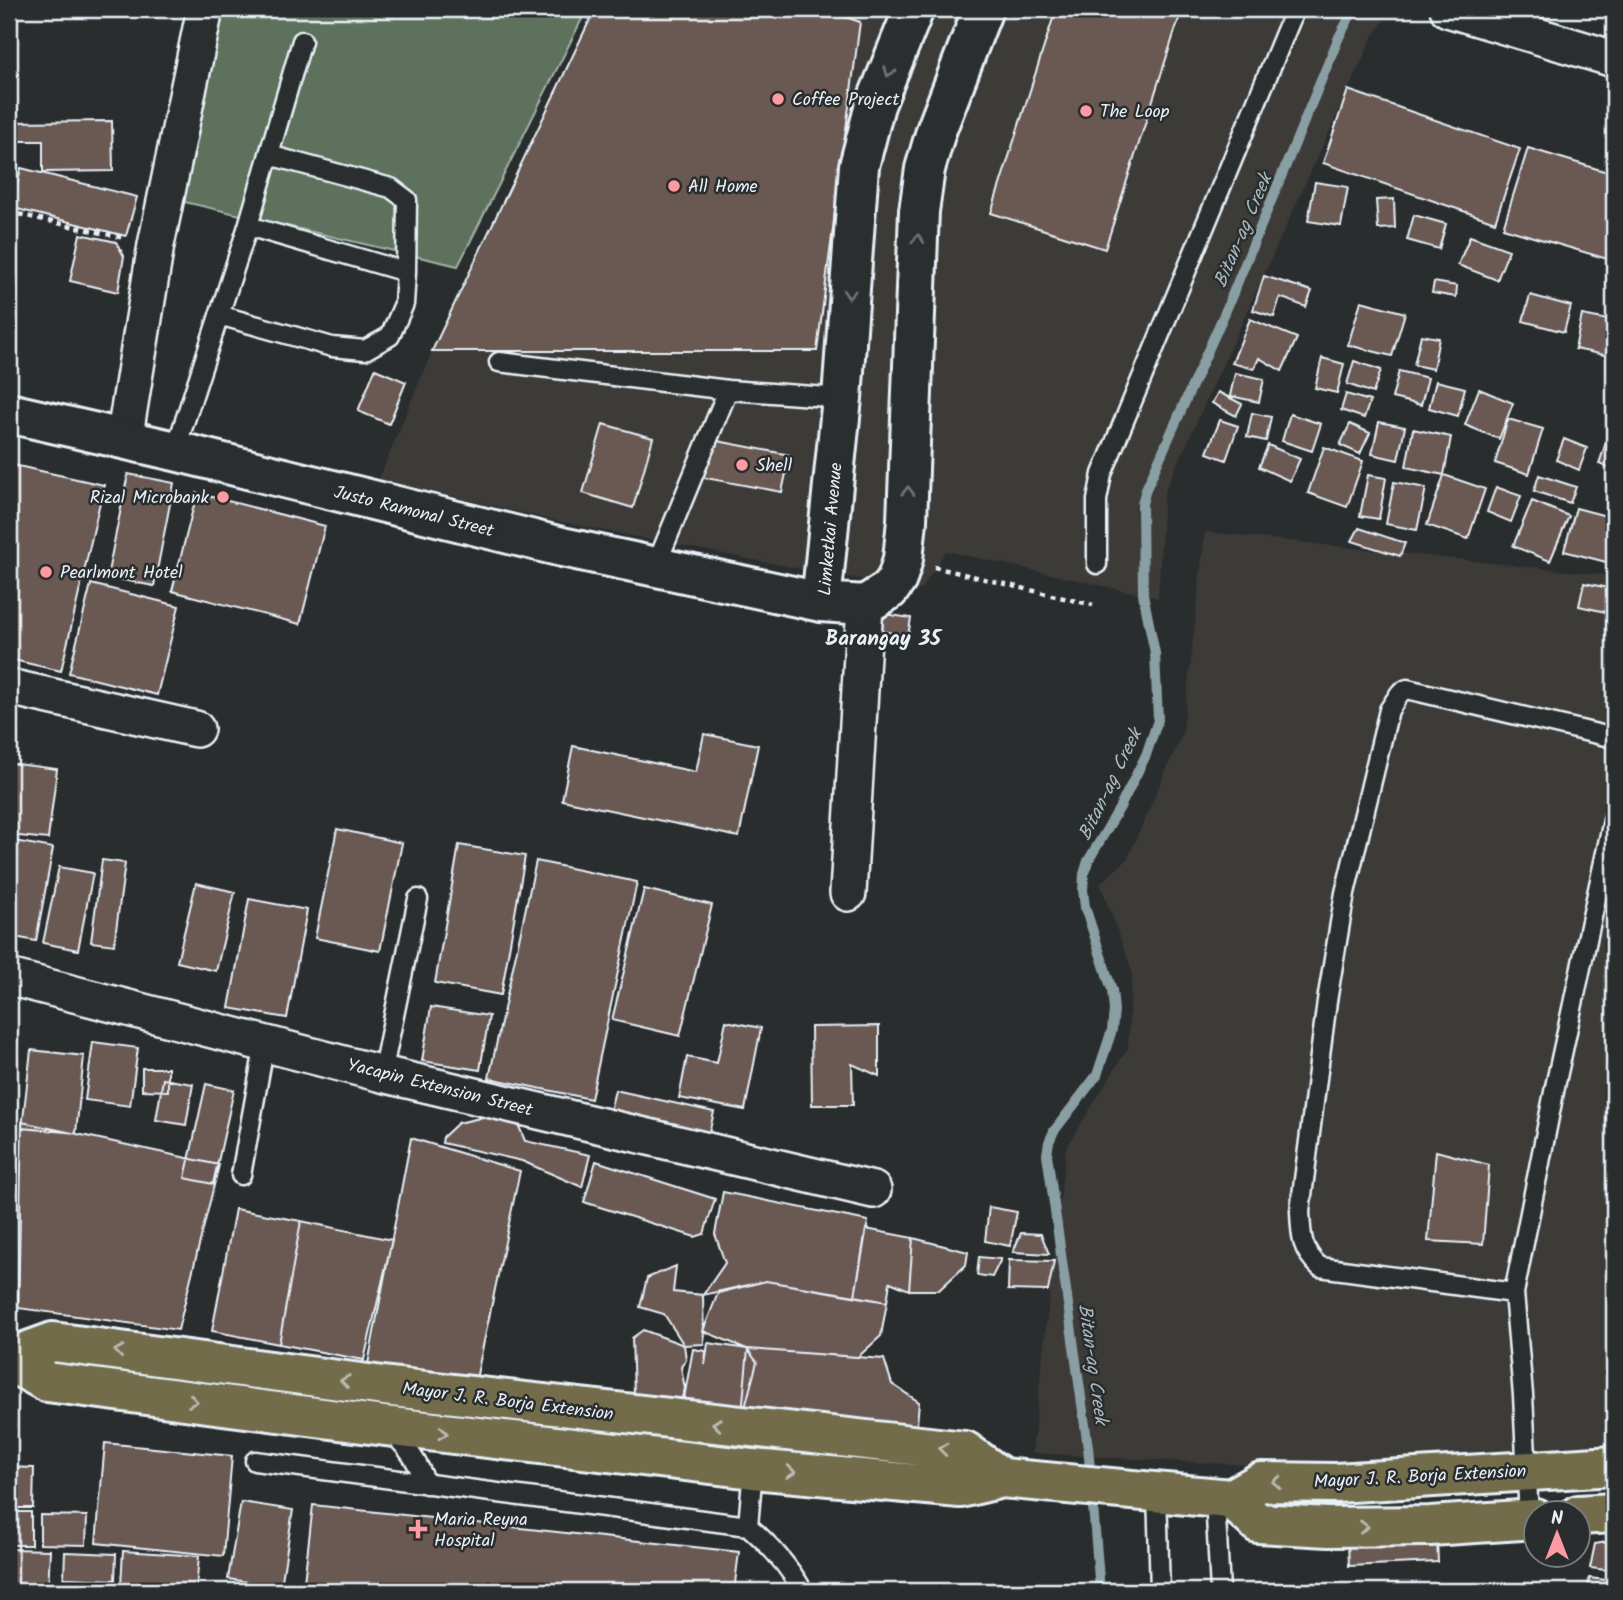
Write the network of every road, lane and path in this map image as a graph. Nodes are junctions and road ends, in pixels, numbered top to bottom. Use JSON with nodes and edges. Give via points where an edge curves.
{"nodes":[{"id":1,"x":205,"y":9,"type":"edge"},
{"id":2,"x":915,"y":9,"type":"edge"},
{"id":3,"x":984,"y":9,"type":"edge"},
{"id":4,"x":1295,"y":9,"type":"edge"},
{"id":5,"x":1448,"y":9,"type":"edge"},
{"id":6,"x":302,"y":41,"type":"dead end"},
{"id":7,"x":1614,"y":59,"type":"edge"},
{"id":8,"x":269,"y":155,"type":"junction"},
{"id":9,"x":9,"y":212,"type":"edge"},
{"id":10,"x":248,"y":226,"type":"junction"},
{"id":11,"x":156,"y":245,"type":"junction"},
{"id":12,"x":407,"y":272,"type":"junction"},
{"id":13,"x":219,"y":315,"type":"junction"},
{"id":14,"x":499,"y":362,"type":"dead end"},
{"id":15,"x":728,"y":390,"type":"junction"},
{"id":16,"x":842,"y":398,"type":"junction"},
{"id":17,"x":9,"y":413,"type":"edge"},
{"id":18,"x":124,"y":440,"type":"junction"},
{"id":19,"x":175,"y":451,"type":"junction"},
{"id":20,"x":903,"y":559,"type":"junction"},
{"id":21,"x":1097,"y":564,"type":"dead end"},
{"id":22,"x":655,"y":568,"type":"junction"},
{"id":23,"x":821,"y":602,"type":"junction"},
{"id":24,"x":865,"y":605,"type":"junction"},
{"id":25,"x":1093,"y":605,"type":"dead end"},
{"id":26,"x":9,"y":687,"type":"edge"},
{"id":27,"x":197,"y":729,"type":"dead end"},
{"id":28,"x":1614,"y":738,"type":"edge"},
{"id":29,"x":1614,"y":816,"type":"edge"},
{"id":30,"x":848,"y":894,"type":"dead end"},
{"id":31,"x":418,"y":899,"type":"dead end"},
{"id":32,"x":9,"y":977,"type":"edge"},
{"id":33,"x":265,"y":1043,"type":"junction"},
{"id":34,"x":382,"y":1073,"type":"junction"},
{"id":35,"x":241,"y":1175,"type":"dead end"},
{"id":36,"x":873,"y":1190,"type":"dead end"},
{"id":37,"x":1514,"y":1293,"type":"junction"},
{"id":38,"x":9,"y":1359,"type":"edge"},
{"id":39,"x":388,"y":1407,"type":"junction"},
{"id":40,"x":654,"y":1418,"type":"junction"},
{"id":41,"x":649,"y":1456,"type":"junction"},
{"id":42,"x":255,"y":1461,"type":"dead end"},
{"id":43,"x":1614,"y":1466,"type":"edge"},
{"id":44,"x":753,"y":1469,"type":"junction"},
{"id":45,"x":1526,"y":1470,"type":"junction"},
{"id":46,"x":1002,"y":1478,"type":"junction"},
{"id":47,"x":426,"y":1483,"type":"junction"},
{"id":48,"x":1144,"y":1490,"type":"junction"},
{"id":49,"x":1529,"y":1498,"type":"edge"},
{"id":50,"x":1223,"y":1499,"type":"junction"},
{"id":51,"x":1614,"y":1513,"type":"edge"},
{"id":52,"x":1592,"y":1514,"type":"edge"},
{"id":53,"x":1522,"y":1521,"type":"edge"},
{"id":54,"x":748,"y":1526,"type":"junction"},
{"id":55,"x":806,"y":1591,"type":"edge"},
{"id":56,"x":1160,"y":1591,"type":"edge"},
{"id":57,"x":1220,"y":1591,"type":"edge"}],
"edges":[{"from":1,"to":11,"type":"street"},
{"from":2,"to":16,"type":"street","name":"Limketkai Avenue","one_way":true,"via":[[875,105],[859,166]]},
{"from":20,"to":3,"type":"street","one_way":true,"via":[[919,211],[925,169]]},
{"from":4,"to":21,"type":"lane","via":[[1102,474],[1097,500]]},
{"from":5,"to":7,"type":"street"},
{"from":6,"to":8,"type":"lane"},
{"from":8,"to":10,"type":"lane"},
{"from":8,"to":12,"type":"lane","via":[[391,188],[408,200]]},
{"from":9,"to":11,"type":"path"},
{"from":10,"to":12,"type":"lane"},
{"from":10,"to":13,"type":"lane"},
{"from":11,"to":18,"type":"street"},
{"from":12,"to":13,"type":"lane","via":[[404,304],[390,336],[365,350],[332,347]]},
{"from":13,"to":19,"type":"lane"},
{"from":14,"to":15,"type":"lane"},
{"from":15,"to":16,"type":"lane"},
{"from":15,"to":22,"type":"lane"},
{"from":16,"to":23,"type":"street","name":"Limketkai Avenue"},
{"from":17,"to":18,"type":"street","name":"Justo Ramonal Street"},
{"from":18,"to":19,"type":"street","name":"Justo Ramonal Street"},
{"from":19,"to":22,"type":"street","name":"Justo Ramonal Street"},
{"from":20,"to":24,"type":"street","via":[[889,590]]},
{"from":20,"to":25,"type":"path"},
{"from":22,"to":23,"type":"street","name":"Justo Ramonal Street"},
{"from":23,"to":24,"type":"street","name":"Limketkai Avenue"},
{"from":24,"to":30,"type":"street"},
{"from":26,"to":27,"type":"street"},
{"from":28,"to":37,"type":"lane","via":[[1407,689],[1399,693],[1389,710],[1345,894],[1300,1211],[1307,1256],[1320,1267]]},
{"from":29,"to":37,"type":"lane"},
{"from":31,"to":34,"type":"lane"},
{"from":32,"to":33,"type":"street","name":"Yacapin Extension Street"},
{"from":33,"to":34,"type":"street","name":"Yacapin Extension Street"},
{"from":33,"to":35,"type":"lane"},
{"from":34,"to":36,"type":"street","name":"Yacapin Extension Street"},
{"from":37,"to":45,"type":"lane"},
{"from":38,"to":39,"type":"main road","name":"Mayor J. R. Borja Extension","via":[[47,1382]]},
{"from":39,"to":40,"type":"main road","name":"Mayor J. R. Borja Extension"},
{"from":39,"to":41,"type":"main road","name":"Mayor J. R. Borja Extension","one_way":true},
{"from":39,"to":47,"type":"lane"},
{"from":40,"to":41,"type":"main road"},
{"from":46,"to":40,"type":"main road","name":"Mayor J. R. Borja Extension","one_way":true,"via":[[965,1451]]},
{"from":41,"to":44,"type":"main road","name":"Mayor J. R. Borja Extension"},
{"from":42,"to":47,"type":"lane"},
{"from":43,"to":45,"type":"main road","name":"Mayor J. R. Borja Extension"},
{"from":44,"to":46,"type":"main road","name":"Mayor J. R. Borja Extension","one_way":true,"via":[[960,1488]]},
{"from":44,"to":54,"type":"lane"},
{"from":45,"to":49,"type":"lane"},
{"from":45,"to":50,"type":"main road","name":"Mayor J. R. Borja Extension","one_way":true,"via":[[1335,1483],[1261,1482]]},
{"from":46,"to":48,"type":"main road","name":"Mayor J. R. Borja Extension"},
{"from":47,"to":54,"type":"lane"},
{"from":48,"to":50,"type":"main road","name":"Mayor J. R. Borja Extension"},
{"from":48,"to":56,"type":"lane"},
{"from":50,"to":53,"type":"main road","one_way":true,"via":[[1258,1523],[1328,1527]]},
{"from":50,"to":57,"type":"lane"},
{"from":51,"to":52,"type":"main road"},
{"from":54,"to":55,"type":"lane","via":[[777,1553]]}]}
